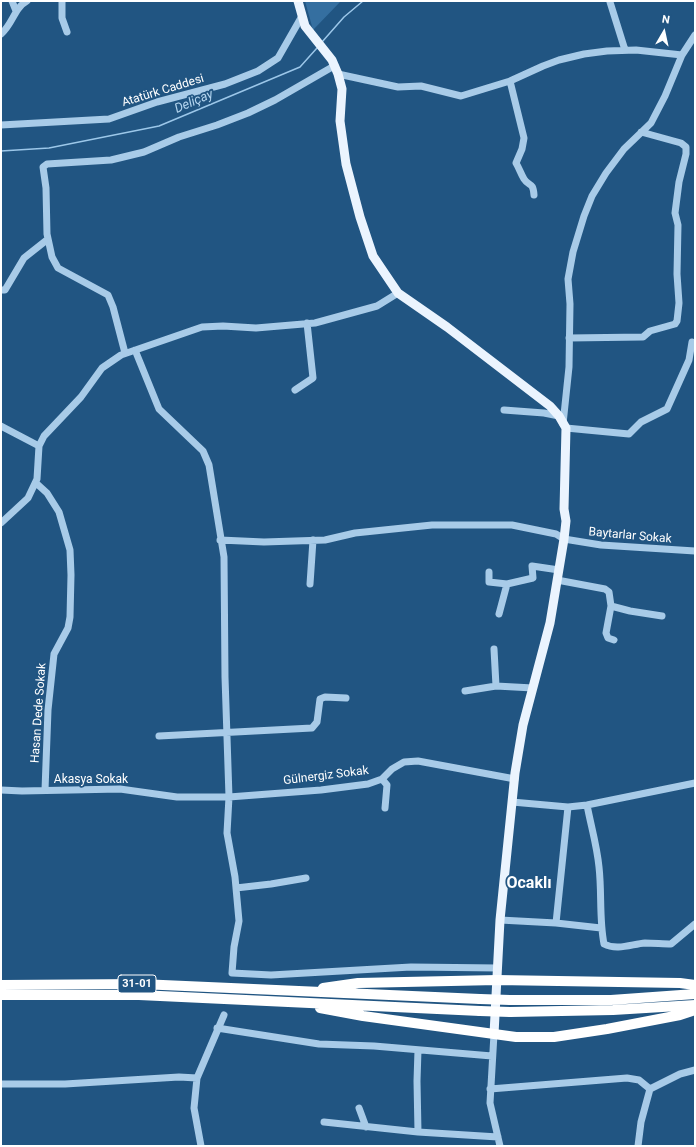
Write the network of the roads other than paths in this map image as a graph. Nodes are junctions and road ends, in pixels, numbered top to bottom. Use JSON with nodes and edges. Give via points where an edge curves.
{"nodes":[{"id":1,"x":12,"y":1,"type":"edge"},
{"id":2,"x":27,"y":1,"type":"edge"},
{"id":3,"x":62,"y":1,"type":"edge"},
{"id":4,"x":298,"y":1,"type":"edge"},
{"id":5,"x":610,"y":2,"type":"dead end"},
{"id":6,"x":16,"y":11,"type":"junction"},
{"id":7,"x":302,"y":16,"type":"junction"},
{"id":8,"x":67,"y":32,"type":"dead end"},
{"id":9,"x":1,"y":34,"type":"edge"},
{"id":10,"x":695,"y":35,"type":"edge"},
{"id":11,"x":625,"y":50,"type":"junction"},
{"id":12,"x":682,"y":55,"type":"junction"},
{"id":13,"x":335,"y":67,"type":"junction"},
{"id":14,"x":510,"y":81,"type":"junction"},
{"id":15,"x":1,"y":125,"type":"edge"},
{"id":16,"x":641,"y":132,"type":"junction"},
{"id":17,"x":534,"y":195,"type":"dead end"},
{"id":18,"x":48,"y":239,"type":"junction"},
{"id":19,"x":1,"y":290,"type":"edge"},
{"id":20,"x":398,"y":293,"type":"junction"},
{"id":21,"x":307,"y":323,"type":"junction"},
{"id":22,"x":569,"y":338,"type":"junction"},
{"id":23,"x":692,"y":342,"type":"dead end"},
{"id":24,"x":135,"y":350,"type":"junction"},
{"id":25,"x":125,"y":354,"type":"junction"},
{"id":26,"x":295,"y":390,"type":"dead end"},
{"id":27,"x":504,"y":410,"type":"dead end"},
{"id":28,"x":562,"y":423,"type":"junction"},
{"id":29,"x":1,"y":426,"type":"edge"},
{"id":30,"x":39,"y":446,"type":"junction"},
{"id":31,"x":36,"y":483,"type":"junction"},
{"id":32,"x":1,"y":522,"type":"edge"},
{"id":33,"x":564,"y":539,"type":"junction"},
{"id":34,"x":220,"y":540,"type":"junction"},
{"id":35,"x":313,"y":540,"type":"junction"},
{"id":36,"x":695,"y":551,"type":"edge"},
{"id":37,"x":559,"y":570,"type":"junction"},
{"id":38,"x":489,"y":572,"type":"dead end"},
{"id":39,"x":557,"y":580,"type":"junction"},
{"id":40,"x":310,"y":584,"type":"dead end"},
{"id":41,"x":507,"y":584,"type":"junction"},
{"id":42,"x":611,"y":606,"type":"junction"},
{"id":43,"x":499,"y":614,"type":"dead end"},
{"id":44,"x":662,"y":616,"type":"dead end"},
{"id":45,"x":614,"y":640,"type":"dead end"},
{"id":46,"x":494,"y":649,"type":"dead end"},
{"id":47,"x":496,"y":686,"type":"junction"},
{"id":48,"x":533,"y":688,"type":"junction"},
{"id":49,"x":465,"y":690,"type":"dead end"},
{"id":50,"x":346,"y":698,"type":"dead end"},
{"id":51,"x":227,"y":732,"type":"junction"},
{"id":52,"x":159,"y":736,"type":"dead end"},
{"id":53,"x":382,"y":779,"type":"junction"},
{"id":54,"x":515,"y":779,"type":"junction"},
{"id":55,"x":695,"y":783,"type":"edge"},
{"id":56,"x":1,"y":790,"type":"edge"},
{"id":57,"x":46,"y":790,"type":"junction"},
{"id":58,"x":229,"y":797,"type":"junction"},
{"id":59,"x":512,"y":802,"type":"junction"},
{"id":60,"x":587,"y":805,"type":"junction"},
{"id":61,"x":568,"y":807,"type":"junction"},
{"id":62,"x":385,"y":808,"type":"dead end"},
{"id":63,"x":306,"y":878,"type":"dead end"},
{"id":64,"x":236,"y":888,"type":"junction"},
{"id":65,"x":500,"y":920,"type":"junction"},
{"id":66,"x":556,"y":923,"type":"junction"},
{"id":67,"x":695,"y":924,"type":"edge"},
{"id":68,"x":601,"y":928,"type":"junction"},
{"id":69,"x":498,"y":968,"type":"junction"},
{"id":70,"x":497,"y":980,"type":"junction"},
{"id":71,"x":1,"y":985,"type":"edge"},
{"id":72,"x":695,"y":985,"type":"edge"},
{"id":73,"x":695,"y":994,"type":"edge"},
{"id":74,"x":1,"y":995,"type":"edge"},
{"id":75,"x":273,"y":995,"type":"junction"},
{"id":76,"x":695,"y":1005,"type":"edge"},
{"id":77,"x":695,"y":1010,"type":"edge"},
{"id":78,"x":224,"y":1015,"type":"dead end"},
{"id":79,"x":217,"y":1028,"type":"junction"},
{"id":80,"x":494,"y":1034,"type":"junction"},
{"id":81,"x":418,"y":1050,"type":"junction"},
{"id":82,"x":492,"y":1056,"type":"junction"},
{"id":83,"x":695,"y":1070,"type":"edge"},
{"id":84,"x":197,"y":1078,"type":"junction"},
{"id":85,"x":1,"y":1084,"type":"edge"},
{"id":86,"x":490,"y":1089,"type":"junction"},
{"id":87,"x":650,"y":1089,"type":"junction"},
{"id":88,"x":359,"y":1108,"type":"dead end"},
{"id":89,"x":324,"y":1122,"type":"dead end"},
{"id":90,"x":366,"y":1127,"type":"junction"},
{"id":91,"x":418,"y":1132,"type":"junction"},
{"id":92,"x":498,"y":1138,"type":"junction"},
{"id":93,"x":201,"y":1146,"type":"edge"},
{"id":94,"x":500,"y":1146,"type":"edge"},
{"id":95,"x":638,"y":1146,"type":"edge"}],
"edges":[{"from":1,"to":6,"type":"street"},
{"from":2,"to":6,"type":"street"},
{"from":3,"to":8,"type":"street","via":[[62,18]]},
{"from":4,"to":7,"type":"main road"},
{"from":5,"to":11,"type":"street"},
{"from":6,"to":9,"type":"street","via":[[10,26]]},
{"from":7,"to":13,"type":"main road","via":[[309,33]]},
{"from":7,"to":15,"type":"street","name":"Atatürk Caddesi","via":[[278,58],[258,71],[225,84],[158,102],[109,119]]},
{"from":10,"to":12,"type":"street"},
{"from":11,"to":12,"type":"street"},
{"from":11,"to":14,"type":"street","via":[[584,54],[559,60]]},
{"from":12,"to":16,"type":"street","via":[[665,96],[651,122]]},
{"from":13,"to":14,"type":"street","via":[[398,87],[421,86],[461,96]]},
{"from":13,"to":18,"type":"street","via":[[248,113],[144,152],[111,160],[47,164],[43,167]]},
{"from":13,"to":20,"type":"main road","via":[[342,89],[340,121],[346,164],[360,217],[372,256]]},
{"from":14,"to":17,"type":"street","via":[[524,138],[516,163],[525,181],[534,188]]},
{"from":16,"to":22,"type":"street","via":[[606,173],[584,216],[568,279]]},
{"from":16,"to":22,"type":"street","via":[[686,146],[675,213],[678,225],[677,321],[650,331],[644,337]]},
{"from":18,"to":19,"type":"street","via":[[24,258],[5,290]]},
{"from":18,"to":25,"type":"street","via":[[52,257],[58,268],[108,295]]},
{"from":20,"to":21,"type":"street","via":[[377,306]]},
{"from":20,"to":28,"type":"main road","via":[[550,406]]},
{"from":21,"to":24,"type":"street","via":[[256,328],[202,327]]},
{"from":21,"to":26,"type":"street","via":[[313,378]]},
{"from":22,"to":28,"type":"street","via":[[569,367]]},
{"from":23,"to":28,"type":"street","via":[[689,360],[667,409],[641,422],[629,434]]},
{"from":24,"to":25,"type":"street"},
{"from":24,"to":34,"type":"street","via":[[159,409],[203,451],[209,465]]},
{"from":25,"to":30,"type":"street","via":[[102,368],[81,397],[44,436]]},
{"from":27,"to":28,"type":"street"},
{"from":28,"to":33,"type":"main road","via":[[566,521]]},
{"from":29,"to":30,"type":"street"},
{"from":30,"to":31,"type":"street"},
{"from":31,"to":32,"type":"street","via":[[28,498]]},
{"from":31,"to":57,"type":"street","name":"Hasan Dede Sokak","via":[[47,493],[59,512],[70,550],[71,575],[68,628],[54,654],[48,710]]},
{"from":33,"to":35,"type":"street","name":"Baytarlar Sokak","via":[[556,534],[512,525],[432,525]]},
{"from":33,"to":36,"type":"street","name":"Baytarlar Sokak","via":[[601,545]]},
{"from":33,"to":37,"type":"main road"},
{"from":34,"to":35,"type":"street","name":"Baytarlar Sokak"},
{"from":34,"to":51,"type":"street","via":[[224,557]]},
{"from":35,"to":40,"type":"street"},
{"from":37,"to":39,"type":"main road"},
{"from":37,"to":41,"type":"street","via":[[532,566],[533,578]]},
{"from":38,"to":41,"type":"street","via":[[489,582]]},
{"from":39,"to":42,"type":"street","via":[[605,589],[609,592]]},
{"from":39,"to":48,"type":"main road","via":[[550,623]]},
{"from":41,"to":43,"type":"street"},
{"from":42,"to":44,"type":"street"},
{"from":42,"to":45,"type":"street","via":[[606,633],[608,638]]},
{"from":46,"to":47,"type":"street"},
{"from":47,"to":48,"type":"street"},
{"from":47,"to":49,"type":"street"},
{"from":48,"to":54,"type":"main road","via":[[523,725]]},
{"from":50,"to":51,"type":"street","via":[[320,699],[317,722],[312,728]]},
{"from":51,"to":52,"type":"street"},
{"from":51,"to":58,"type":"street"},
{"from":53,"to":54,"type":"street","name":"Gülnergiz Sokak","via":[[404,762],[418,761]]},
{"from":53,"to":58,"type":"street","name":"Gülnergiz Sokak","via":[[368,784],[337,788]]},
{"from":53,"to":62,"type":"street","via":[[387,785]]},
{"from":54,"to":59,"type":"main road"},
{"from":55,"to":60,"type":"street"},
{"from":56,"to":57,"type":"street","name":"Akasya Sokak"},
{"from":57,"to":58,"type":"street","name":"Akasya Sokak","via":[[120,789],[177,797]]},
{"from":58,"to":64,"type":"street","via":[[227,833]]},
{"from":59,"to":61,"type":"street"},
{"from":59,"to":65,"type":"main road"},
{"from":60,"to":61,"type":"street"},
{"from":60,"to":68,"type":"street","via":[[599,866]]},
{"from":61,"to":66,"type":"street"},
{"from":63,"to":64,"type":"street"},
{"from":64,"to":69,"type":"street","via":[[239,921],[232,973],[271,975],[411,967]]},
{"from":65,"to":66,"type":"street"},
{"from":65,"to":69,"type":"main road"},
{"from":66,"to":68,"type":"street"},
{"from":67,"to":68,"type":"street","via":[[671,944],[644,943],[624,947],[609,947],[604,944]]},
{"from":69,"to":70,"type":"main road"},
{"from":70,"to":72,"type":"highway"},
{"from":70,"to":75,"type":"highway","number":"31-01","via":[[358,983]]},
{"from":70,"to":80,"type":"main road"},
{"from":71,"to":75,"type":"highway","number":"31-01","via":[[140,984]]},
{"from":73,"to":75,"type":"highway","bridge":true,"via":[[610,1000]]},
{"from":74,"to":75,"type":"highway","number":"31-01"},
{"from":75,"to":76,"type":"highway","bridge":true,"via":[[510,1012]]},
{"from":75,"to":80,"type":"highway","number":"31-01","via":[[363,1016]]},
{"from":77,"to":80,"type":"highway","via":[[607,1029],[554,1037]]},
{"from":78,"to":79,"type":"street"},
{"from":79,"to":81,"type":"street","via":[[319,1044]]},
{"from":79,"to":84,"type":"street"},
{"from":80,"to":82,"type":"street"},
{"from":81,"to":82,"type":"street"},
{"from":81,"to":91,"type":"street"},
{"from":82,"to":86,"type":"street"},
{"from":83,"to":87,"type":"street","via":[[680,1074]]},
{"from":84,"to":85,"type":"street"},
{"from":84,"to":93,"type":"street","via":[[194,1108]]},
{"from":86,"to":87,"type":"street","via":[[627,1078],[639,1080]]},
{"from":86,"to":92,"type":"street","via":[[490,1103]]},
{"from":87,"to":95,"type":"street","via":[[641,1122]]},
{"from":88,"to":90,"type":"street"},
{"from":89,"to":90,"type":"street"},
{"from":90,"to":91,"type":"street"},
{"from":91,"to":92,"type":"street"},
{"from":92,"to":94,"type":"street"}]}
